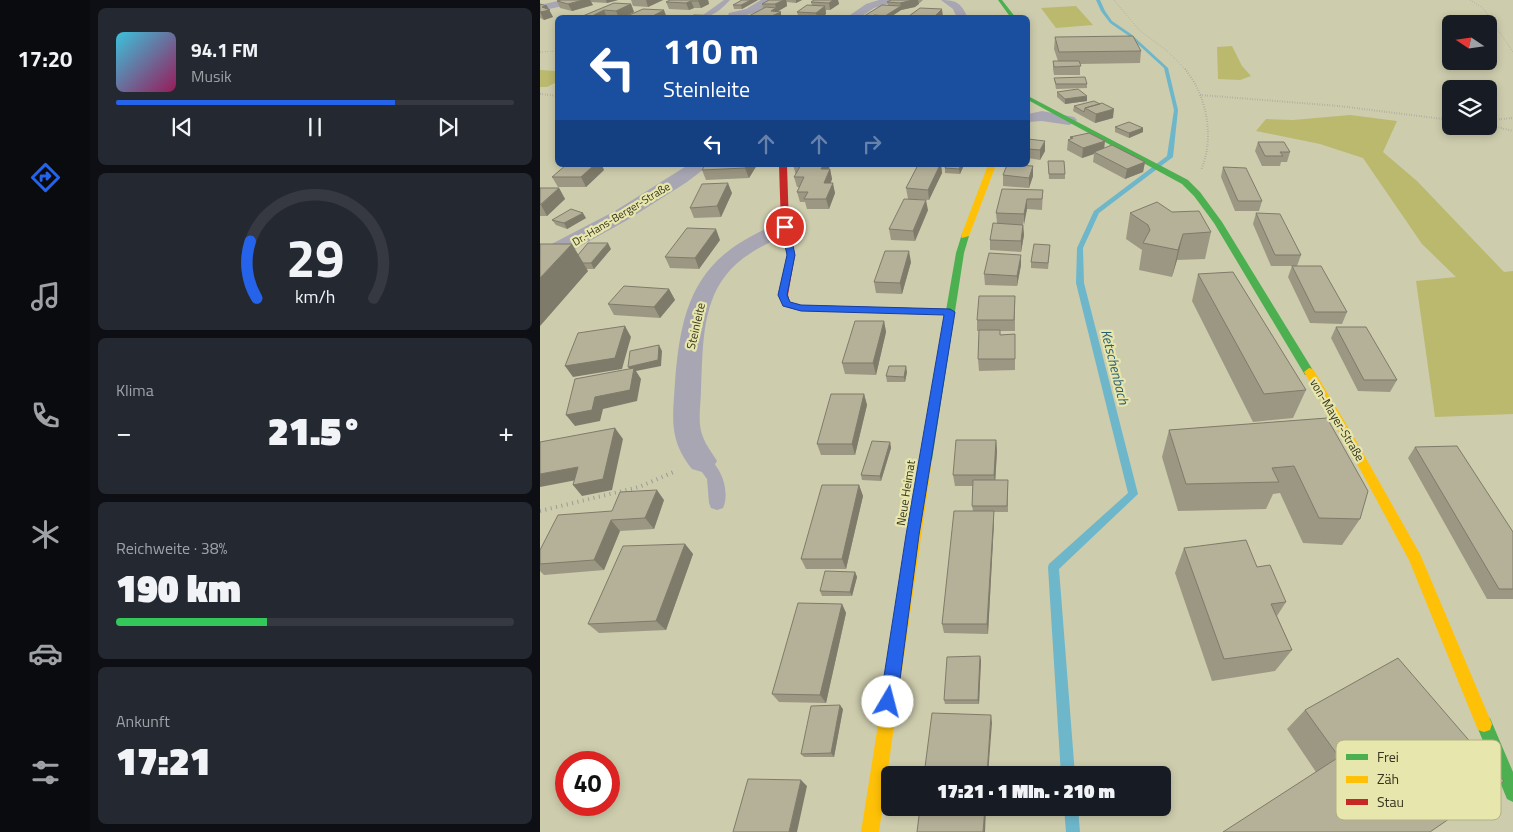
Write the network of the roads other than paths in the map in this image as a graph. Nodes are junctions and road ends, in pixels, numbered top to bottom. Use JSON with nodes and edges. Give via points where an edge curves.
{"nodes":[{"id":1,"x":577,"y":0,"type":"edge"},
{"id":2,"x":727,"y":0,"type":"edge"},
{"id":3,"x":769,"y":0,"type":"edge"},
{"id":4,"x":890,"y":0,"type":"edge"},
{"id":5,"x":946,"y":0,"type":"edge"},
{"id":6,"x":1000,"y":0,"type":"edge"},
{"id":7,"x":540,"y":8,"type":"edge"},
{"id":8,"x":707,"y":15,"type":"edge"},
{"id":9,"x":729,"y":15,"type":"edge"},
{"id":10,"x":856,"y":15,"type":"edge"},
{"id":11,"x":962,"y":15,"type":"edge"},
{"id":12,"x":1012,"y":15,"type":"edge"},
{"id":13,"x":1030,"y":99,"type":"edge"},
{"id":14,"x":1030,"y":118,"type":"edge"},
{"id":15,"x":1069,"y":120,"type":"junction"},
{"id":16,"x":697,"y":167,"type":"edge"},
{"id":17,"x":783,"y":167,"type":"edge"},
{"id":18,"x":991,"y":167,"type":"edge"},
{"id":19,"x":785,"y":227,"type":"junction"},
{"id":20,"x":540,"y":258,"type":"edge"},
{"id":21,"x":950,"y":312,"type":"junction"},
{"id":22,"x":702,"y":461,"type":"joint"},
{"id":23,"x":717,"y":503,"type":"dead end"},
{"id":24,"x":1491,"y":740,"type":"edge"},
{"id":25,"x":1501,"y":764,"type":"edge"},
{"id":26,"x":1513,"y":793,"type":"edge"},
{"id":27,"x":870,"y":832,"type":"edge"}],
"edges":[{"from":1,"to":7,"type":"street"},
{"from":2,"to":8,"type":"lane"},
{"from":3,"to":9,"type":"street","via":[[750,11]]},
{"from":4,"to":10,"type":"street","via":[[870,6]]},
{"from":5,"to":11,"type":"street","via":[[953,3]]},
{"from":6,"to":12,"type":"street"},
{"from":13,"to":15,"type":"street","name":"von-Mayer-Straße"},
{"from":14,"to":15,"type":"street","name":"von-Mayer-Straße"},
{"from":15,"to":24,"type":"street","name":"von-Mayer-Straße","via":[[1185,182],[1218,222],[1351,442],[1415,558]]},
{"from":16,"to":20,"type":"street","name":"Dr.-Hans-Berger-Straße","via":[[636,208]]},
{"from":17,"to":19,"type":"street"},
{"from":18,"to":21,"type":"street","name":"Neue Heimat","via":[[966,230]]},
{"from":19,"to":21,"type":"street","via":[[791,255],[783,295],[786,304],[801,308]]},
{"from":19,"to":22,"type":"street","name":"Steinleite","via":[[732,259],[714,276],[703,296],[690,345],[686,423],[693,451]]},
{"from":21,"to":27,"type":"street","name":"Neue Heimat","via":[[913,535]]},
{"from":22,"to":23,"type":"lane","via":[[715,477]]},
{"from":25,"to":26,"type":"street","name":"von-Mayer-Straße"}]}
